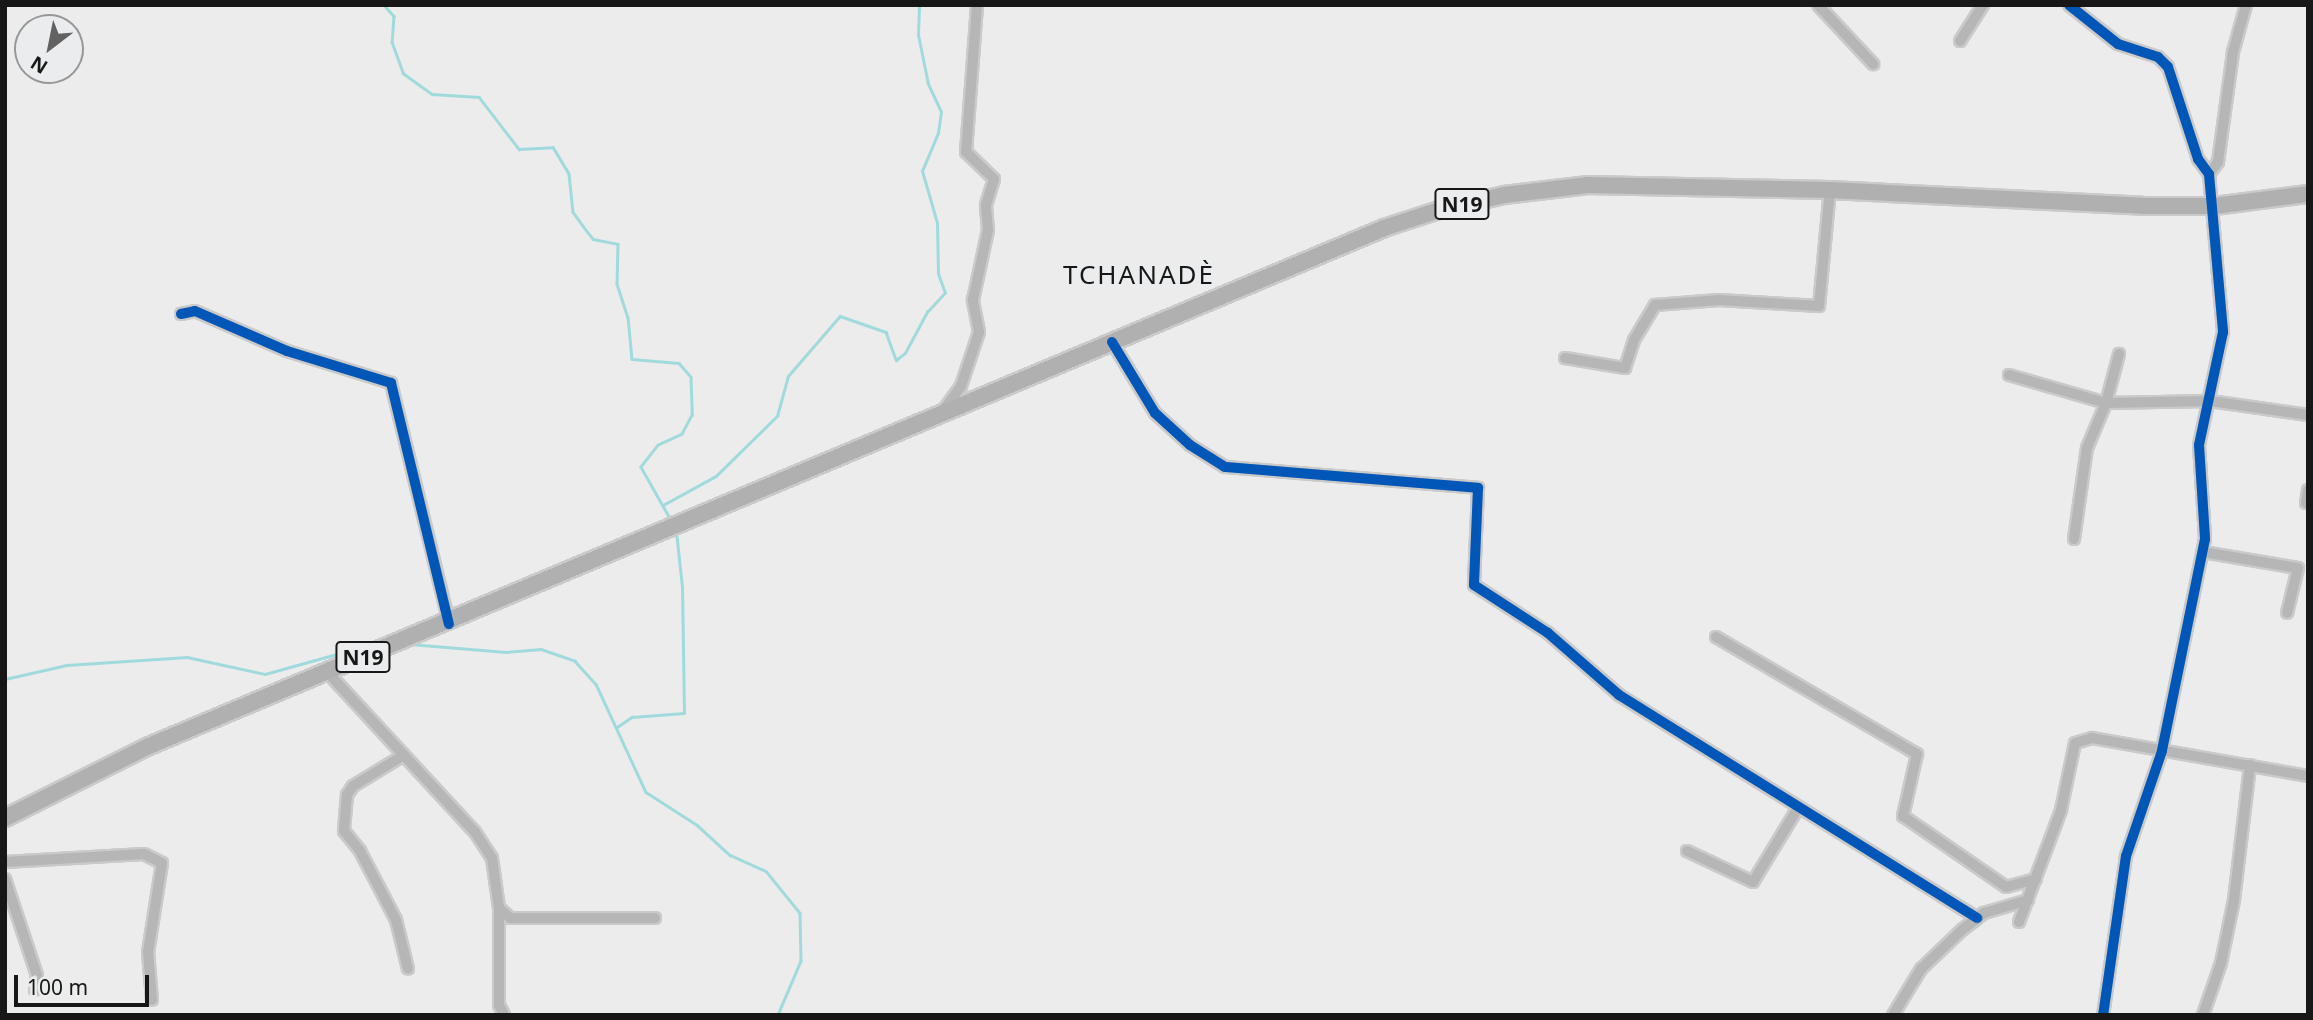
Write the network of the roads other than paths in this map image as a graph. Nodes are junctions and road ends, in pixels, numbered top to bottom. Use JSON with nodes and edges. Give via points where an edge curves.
{"nodes":[{"id":1,"x":977,"y":5,"type":"edge"},
{"id":2,"x":1818,"y":5,"type":"edge"},
{"id":3,"x":1983,"y":5,"type":"edge"},
{"id":4,"x":2069,"y":5,"type":"edge"},
{"id":5,"x":2246,"y":5,"type":"edge"},
{"id":6,"x":1960,"y":41,"type":"dead end"},
{"id":7,"x":1873,"y":64,"type":"dead end"},
{"id":8,"x":2209,"y":174,"type":"junction"},
{"id":9,"x":1830,"y":190,"type":"junction"},
{"id":10,"x":2308,"y":194,"type":"edge"},
{"id":11,"x":2214,"y":206,"type":"junction"},
{"id":12,"x":181,"y":314,"type":"dead end"},
{"id":13,"x":1112,"y":342,"type":"junction"},
{"id":14,"x":2119,"y":354,"type":"dead end"},
{"id":15,"x":1566,"y":358,"type":"dead end"},
{"id":16,"x":2009,"y":375,"type":"dead end"},
{"id":17,"x":2210,"y":401,"type":"junction"},
{"id":18,"x":2106,"y":403,"type":"junction"},
{"id":19,"x":939,"y":415,"type":"junction"},
{"id":20,"x":2308,"y":415,"type":"edge"},
{"id":21,"x":2308,"y":490,"type":"edge"},
{"id":22,"x":2306,"y":503,"type":"edge"},
{"id":23,"x":2074,"y":539,"type":"dead end"},
{"id":24,"x":2203,"y":551,"type":"junction"},
{"id":25,"x":2287,"y":613,"type":"dead end"},
{"id":26,"x":449,"y":624,"type":"junction"},
{"id":27,"x":1716,"y":637,"type":"dead end"},
{"id":28,"x":329,"y":674,"type":"junction"},
{"id":29,"x":2162,"y":751,"type":"junction"},
{"id":30,"x":404,"y":755,"type":"junction"},
{"id":31,"x":2250,"y":765,"type":"junction"},
{"id":32,"x":2308,"y":776,"type":"edge"},
{"id":33,"x":1798,"y":808,"type":"junction"},
{"id":34,"x":5,"y":818,"type":"edge"},
{"id":35,"x":1687,"y":851,"type":"dead end"},
{"id":36,"x":5,"y":862,"type":"edge"},
{"id":37,"x":5,"y":878,"type":"edge"},
{"id":38,"x":2036,"y":879,"type":"junction"},
{"id":39,"x":2028,"y":900,"type":"junction"},
{"id":40,"x":499,"y":908,"type":"junction"},
{"id":41,"x":654,"y":918,"type":"dead end"},
{"id":42,"x":1977,"y":918,"type":"junction"},
{"id":43,"x":2019,"y":922,"type":"dead end"},
{"id":44,"x":408,"y":969,"type":"dead end"},
{"id":45,"x":35,"y":990,"type":"dead end"},
{"id":46,"x":152,"y":1000,"type":"dead end"},
{"id":47,"x":504,"y":1015,"type":"edge"},
{"id":48,"x":1893,"y":1015,"type":"edge"},
{"id":49,"x":2103,"y":1015,"type":"edge"},
{"id":50,"x":2203,"y":1015,"type":"edge"}],
"edges":[{"from":1,"to":19,"type":"street","via":[[966,152],[994,179],[973,300],[979,332],[973,359]]},
{"from":2,"to":7,"type":"street"},
{"from":3,"to":6,"type":"street"},
{"from":4,"to":8,"type":"street","via":[[2118,44],[2158,57],[2168,66],[2198,159]]},
{"from":5,"to":8,"type":"street","via":[[2233,52],[2218,162]]},
{"from":8,"to":11,"type":"street"},
{"from":9,"to":11,"type":"main road","number":"N19"},
{"from":9,"to":13,"type":"main road","number":"N19","via":[[1588,185],[1473,201],[1384,228]]},
{"from":9,"to":15,"type":"street","via":[[1819,306],[1718,300],[1655,305],[1634,340],[1625,368]]},
{"from":10,"to":11,"type":"main road","number":"N19"},
{"from":11,"to":17,"type":"street","via":[[2223,332]]},
{"from":12,"to":26,"type":"street","via":[[195,311],[287,351],[391,383]]},
{"from":13,"to":19,"type":"main road","number":"N19"},
{"from":13,"to":33,"type":"street","via":[[1155,413],[1189,445],[1225,467],[1478,488],[1474,585],[1548,633],[1619,695]]},
{"from":14,"to":18,"type":"street"},
{"from":16,"to":18,"type":"street"},
{"from":17,"to":18,"type":"street"},
{"from":17,"to":20,"type":"street"},
{"from":17,"to":24,"type":"street","via":[[2199,445]]},
{"from":18,"to":23,"type":"street","via":[[2087,448]]},
{"from":19,"to":26,"type":"main road","number":"N19"},
{"from":21,"to":22,"type":"street"},
{"from":24,"to":25,"type":"street","via":[[2298,568]]},
{"from":24,"to":29,"type":"street"},
{"from":26,"to":28,"type":"main road","number":"N19","via":[[387,645]]},
{"from":27,"to":38,"type":"street","via":[[1917,754],[1903,816],[2006,887]]},
{"from":28,"to":30,"type":"street"},
{"from":28,"to":34,"type":"main road","number":"N19","via":[[149,746]]},
{"from":29,"to":31,"type":"street"},
{"from":29,"to":38,"type":"street","via":[[2092,738],[2075,743],[2061,810]]},
{"from":29,"to":49,"type":"street","via":[[2126,856]]},
{"from":30,"to":40,"type":"street","via":[[475,832],[492,858]]},
{"from":30,"to":44,"type":"street","via":[[354,786],[347,795],[344,831],[360,851],[396,920]]},
{"from":31,"to":32,"type":"street"},
{"from":31,"to":50,"type":"street","via":[[2234,900],[2221,963]]},
{"from":33,"to":35,"type":"street","via":[[1753,882]]},
{"from":33,"to":42,"type":"street"},
{"from":36,"to":46,"type":"street","via":[[144,855],[162,863],[148,952]]},
{"from":37,"to":45,"type":"street","via":[[37,975]]},
{"from":38,"to":39,"type":"street"},
{"from":39,"to":42,"type":"street"},
{"from":39,"to":43,"type":"street"},
{"from":40,"to":41,"type":"street","via":[[510,918]]},
{"from":40,"to":47,"type":"street","via":[[498,986]]},
{"from":42,"to":48,"type":"street","via":[[1921,969]]}]}
